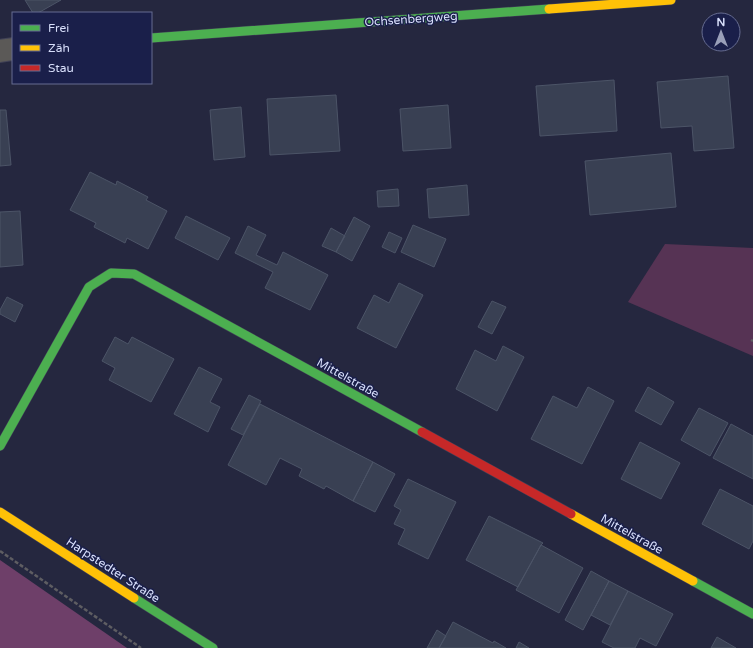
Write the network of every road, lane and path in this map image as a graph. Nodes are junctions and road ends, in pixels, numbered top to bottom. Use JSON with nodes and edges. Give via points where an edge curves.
{"nodes":[{"id":1,"x":671,"y":0,"type":"edge"},
{"id":2,"x":622,"y":2,"type":"edge"},
{"id":3,"x":152,"y":38,"type":"edge"},
{"id":4,"x":12,"y":50,"type":"edge"},
{"id":5,"x":0,"y":51,"type":"edge"},
{"id":6,"x":0,"y":446,"type":"edge"},
{"id":7,"x":0,"y":512,"type":"edge"},
{"id":8,"x":0,"y":551,"type":"edge"},
{"id":9,"x":753,"y":614,"type":"edge"},
{"id":10,"x":141,"y":648,"type":"edge"},
{"id":11,"x":213,"y":648,"type":"edge"}],
"edges":[{"from":1,"to":2,"type":"street","name":"Ochsenbergweg"},
{"from":2,"to":3,"type":"street","name":"Ochsenbergweg"},
{"from":4,"to":5,"type":"street"},
{"from":6,"to":9,"type":"street","name":"Mittelstraße","via":[[89,287],[111,273],[134,274]]},
{"from":7,"to":11,"type":"street","name":"Harpstedter Straße"},
{"from":8,"to":10,"type":"path"}]}
